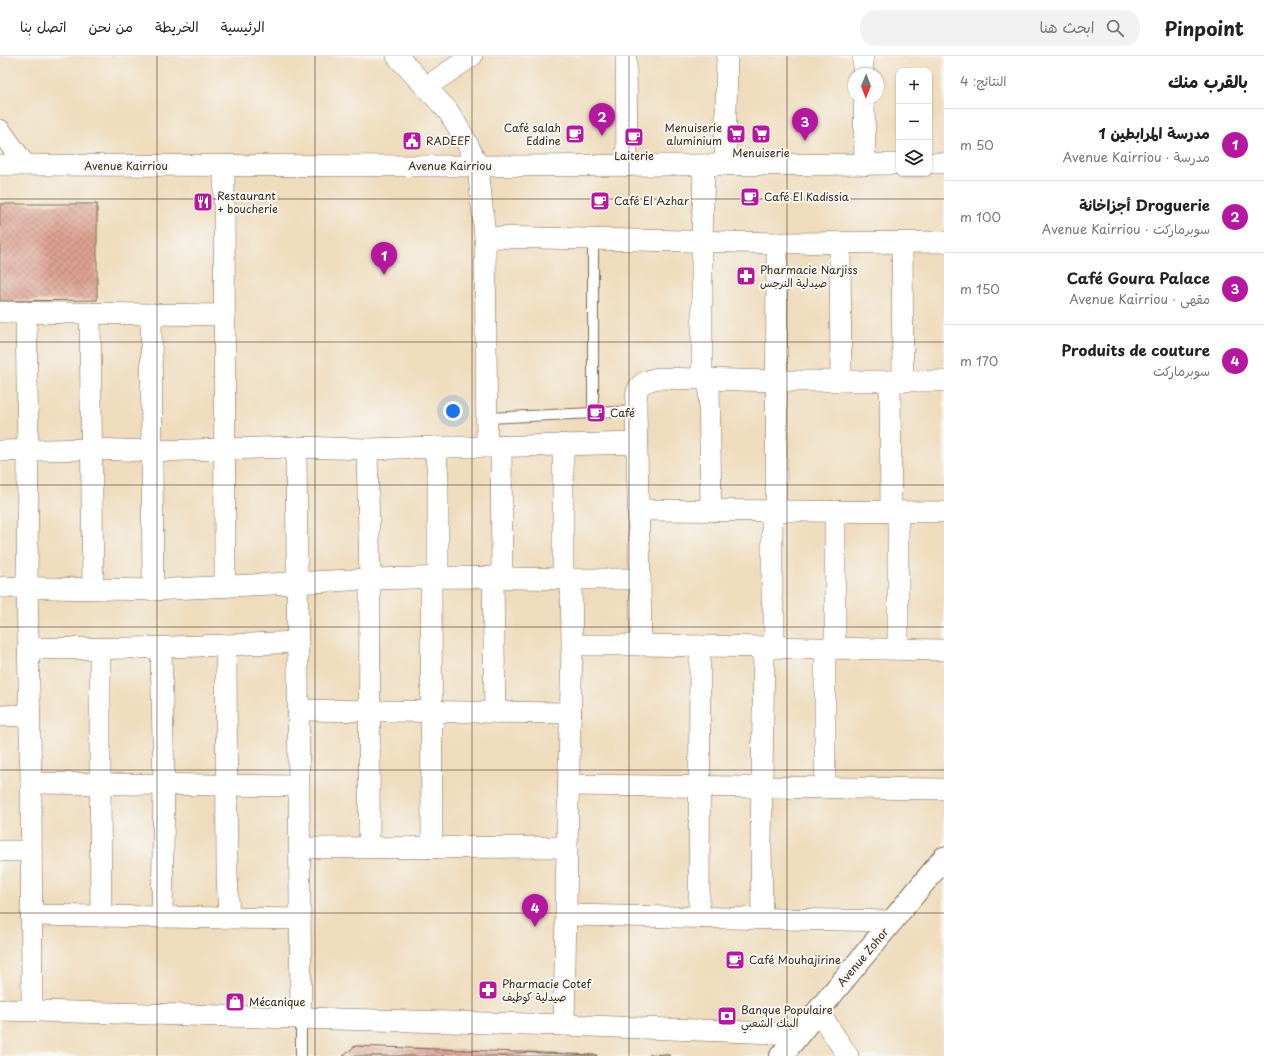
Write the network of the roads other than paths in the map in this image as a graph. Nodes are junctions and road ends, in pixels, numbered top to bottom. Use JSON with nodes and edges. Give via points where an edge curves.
{"nodes":[{"id":1,"x":397,"y":56,"type":"edge"},
{"id":2,"x":472,"y":56,"type":"edge"},
{"id":3,"x":626,"y":56,"type":"edge"},
{"id":4,"x":727,"y":56,"type":"edge"},
{"id":5,"x":863,"y":56,"type":"edge"},
{"id":6,"x":863,"y":68,"type":"edge"},
{"id":7,"x":426,"y":87,"type":"junction"},
{"id":8,"x":864,"y":104,"type":"edge"},
{"id":9,"x":0,"y":130,"type":"edge"},
{"id":10,"x":932,"y":163,"type":"edge"},
{"id":11,"x":944,"y":163,"type":"edge"},
{"id":12,"x":865,"y":164,"type":"junction"},
{"id":13,"x":896,"y":164,"type":"edge"},
{"id":14,"x":0,"y":165,"type":"edge"},
{"id":15,"x":25,"y":165,"type":"junction"},
{"id":16,"x":704,"y":165,"type":"junction"},
{"id":17,"x":726,"y":165,"type":"junction"},
{"id":18,"x":224,"y":166,"type":"junction"},
{"id":19,"x":478,"y":166,"type":"junction"},
{"id":20,"x":627,"y":166,"type":"junction"},
{"id":21,"x":485,"y":237,"type":"junction"},
{"id":22,"x":593,"y":239,"type":"junction"},
{"id":23,"x":702,"y":241,"type":"junction"},
{"id":24,"x":944,"y":242,"type":"edge"},
{"id":25,"x":777,"y":243,"type":"junction"},
{"id":26,"x":840,"y":243,"type":"junction"},
{"id":27,"x":902,"y":243,"type":"junction"},
{"id":28,"x":0,"y":312,"type":"edge"},
{"id":29,"x":26,"y":312,"type":"junction"},
{"id":30,"x":90,"y":313,"type":"junction"},
{"id":31,"x":151,"y":314,"type":"junction"},
{"id":32,"x":224,"y":315,"type":"junction"},
{"id":33,"x":706,"y":379,"type":"junction"},
{"id":34,"x":776,"y":381,"type":"junction"},
{"id":35,"x":841,"y":381,"type":"junction"},
{"id":36,"x":896,"y":381,"type":"junction"},
{"id":37,"x":944,"y":381,"type":"edge"},
{"id":38,"x":636,"y":411,"type":"junction"},
{"id":39,"x":594,"y":413,"type":"junction"},
{"id":40,"x":487,"y":418,"type":"junction"},
{"id":41,"x":638,"y":443,"type":"junction"},
{"id":42,"x":564,"y":444,"type":"junction"},
{"id":43,"x":435,"y":446,"type":"junction"},
{"id":44,"x":494,"y":447,"type":"junction"},
{"id":45,"x":296,"y":448,"type":"junction"},
{"id":46,"x":91,"y":449,"type":"junction"},
{"id":47,"x":367,"y":449,"type":"junction"},
{"id":48,"x":28,"y":450,"type":"junction"},
{"id":49,"x":225,"y":450,"type":"junction"},
{"id":50,"x":0,"y":451,"type":"edge"},
{"id":51,"x":152,"y":451,"type":"junction"},
{"id":52,"x":638,"y":510,"type":"junction"},
{"id":53,"x":711,"y":511,"type":"junction"},
{"id":54,"x":774,"y":511,"type":"junction"},
{"id":55,"x":835,"y":512,"type":"junction"},
{"id":56,"x":895,"y":512,"type":"junction"},
{"id":57,"x":944,"y":512,"type":"edge"},
{"id":58,"x":435,"y":578,"type":"junction"},
{"id":59,"x":497,"y":578,"type":"junction"},
{"id":60,"x":640,"y":578,"type":"junction"},
{"id":61,"x":370,"y":579,"type":"junction"},
{"id":62,"x":567,"y":579,"type":"junction"},
{"id":63,"x":298,"y":584,"type":"junction"},
{"id":64,"x":0,"y":587,"type":"edge"},
{"id":65,"x":27,"y":587,"type":"junction"},
{"id":66,"x":224,"y":587,"type":"junction"},
{"id":67,"x":93,"y":588,"type":"junction"},
{"id":68,"x":153,"y":590,"type":"junction"},
{"id":69,"x":298,"y":642,"type":"junction"},
{"id":70,"x":226,"y":645,"type":"junction"},
{"id":71,"x":572,"y":645,"type":"junction"},
{"id":72,"x":641,"y":645,"type":"junction"},
{"id":73,"x":700,"y":646,"type":"junction"},
{"id":74,"x":769,"y":647,"type":"junction"},
{"id":75,"x":28,"y":648,"type":"junction"},
{"id":76,"x":161,"y":648,"type":"junction"},
{"id":77,"x":830,"y":648,"type":"junction"},
{"id":78,"x":100,"y":649,"type":"junction"},
{"id":79,"x":898,"y":649,"type":"junction"},
{"id":80,"x":944,"y":650,"type":"edge"},
{"id":81,"x":298,"y":710,"type":"junction"},
{"id":82,"x":369,"y":711,"type":"junction"},
{"id":83,"x":431,"y":712,"type":"junction"},
{"id":84,"x":495,"y":712,"type":"junction"},
{"id":85,"x":571,"y":713,"type":"junction"},
{"id":86,"x":0,"y":716,"type":"edge"},
{"id":87,"x":30,"y":716,"type":"junction"},
{"id":88,"x":31,"y":783,"type":"junction"},
{"id":89,"x":100,"y":784,"type":"junction"},
{"id":90,"x":164,"y":785,"type":"junction"},
{"id":91,"x":568,"y":785,"type":"junction"},
{"id":92,"x":226,"y":786,"type":"junction"},
{"id":93,"x":298,"y":786,"type":"junction"},
{"id":94,"x":700,"y":787,"type":"junction"},
{"id":95,"x":762,"y":787,"type":"junction"},
{"id":96,"x":825,"y":788,"type":"junction"},
{"id":97,"x":944,"y":790,"type":"edge"},
{"id":98,"x":369,"y":847,"type":"junction"},
{"id":99,"x":567,"y":847,"type":"junction"},
{"id":100,"x":300,"y":848,"type":"junction"},
{"id":101,"x":432,"y":848,"type":"junction"},
{"id":102,"x":0,"y":851,"type":"edge"},
{"id":103,"x":31,"y":851,"type":"junction"},
{"id":104,"x":944,"y":858,"type":"edge"},
{"id":105,"x":31,"y":915,"type":"junction"},
{"id":106,"x":566,"y":915,"type":"junction"},
{"id":107,"x":102,"y":916,"type":"junction"},
{"id":108,"x":162,"y":917,"type":"junction"},
{"id":109,"x":229,"y":918,"type":"junction"},
{"id":110,"x":699,"y":918,"type":"junction"},
{"id":111,"x":762,"y":918,"type":"junction"},
{"id":112,"x":300,"y":919,"type":"junction"},
{"id":113,"x":893,"y":921,"type":"junction"},
{"id":114,"x":0,"y":1010,"type":"edge"},
{"id":115,"x":32,"y":1010,"type":"junction"},
{"id":116,"x":818,"y":1011,"type":"junction"},
{"id":117,"x":301,"y":1018,"type":"junction"},
{"id":118,"x":564,"y":1025,"type":"junction"},
{"id":119,"x":799,"y":1034,"type":"junction"},
{"id":120,"x":301,"y":1056,"type":"edge"},
{"id":121,"x":781,"y":1056,"type":"edge"},
{"id":122,"x":848,"y":1056,"type":"edge"}],
"edges":[{"from":1,"to":7,"type":"street"},
{"from":2,"to":7,"type":"street"},
{"from":3,"to":20,"type":"street"},
{"from":4,"to":17,"type":"street"},
{"from":5,"to":6,"type":"street"},
{"from":7,"to":19,"type":"street","via":[[448,111]]},
{"from":8,"to":12,"type":"street"},
{"from":9,"to":15,"type":"street"},
{"from":10,"to":11,"type":"street"},
{"from":12,"to":13,"type":"street","name":"Avenue Kairriou"},
{"from":12,"to":17,"type":"street","name":"Avenue Kairriou"},
{"from":14,"to":15,"type":"street","name":"Avenue Kairriou"},
{"from":15,"to":18,"type":"street","name":"Avenue Kairriou"},
{"from":16,"to":17,"type":"street","name":"Avenue Kairriou"},
{"from":16,"to":20,"type":"street","name":"Avenue Kairriou"},
{"from":16,"to":23,"type":"street"},
{"from":18,"to":19,"type":"street","name":"Avenue Kairriou"},
{"from":18,"to":32,"type":"street"},
{"from":19,"to":20,"type":"street","name":"Avenue Kairriou"},
{"from":19,"to":21,"type":"street"},
{"from":21,"to":22,"type":"street"},
{"from":21,"to":40,"type":"street"},
{"from":22,"to":23,"type":"street"},
{"from":22,"to":39,"type":"lane"},
{"from":23,"to":25,"type":"street"},
{"from":23,"to":33,"type":"street"},
{"from":24,"to":27,"type":"street"},
{"from":25,"to":26,"type":"street"},
{"from":25,"to":34,"type":"street"},
{"from":26,"to":27,"type":"street"},
{"from":26,"to":35,"type":"street"},
{"from":27,"to":36,"type":"street"},
{"from":28,"to":29,"type":"street"},
{"from":29,"to":30,"type":"street"},
{"from":29,"to":48,"type":"street"},
{"from":30,"to":31,"type":"street"},
{"from":30,"to":46,"type":"street"},
{"from":31,"to":32,"type":"street"},
{"from":31,"to":51,"type":"street"},
{"from":32,"to":49,"type":"street"},
{"from":33,"to":34,"type":"street"},
{"from":33,"to":38,"type":"street","via":[[648,380],[637,390]]},
{"from":33,"to":53,"type":"street"},
{"from":34,"to":35,"type":"street"},
{"from":34,"to":54,"type":"street"},
{"from":35,"to":36,"type":"street"},
{"from":36,"to":37,"type":"street"},
{"from":36,"to":56,"type":"street"},
{"from":38,"to":39,"type":"lane"},
{"from":38,"to":41,"type":"street"},
{"from":39,"to":40,"type":"lane"},
{"from":40,"to":44,"type":"street"},
{"from":41,"to":42,"type":"street"},
{"from":41,"to":52,"type":"street"},
{"from":42,"to":44,"type":"street"},
{"from":42,"to":62,"type":"street"},
{"from":43,"to":44,"type":"street"},
{"from":43,"to":47,"type":"street"},
{"from":43,"to":58,"type":"street","via":[[438,476]]},
{"from":44,"to":59,"type":"street"},
{"from":45,"to":47,"type":"street"},
{"from":45,"to":49,"type":"street"},
{"from":45,"to":63,"type":"street"},
{"from":46,"to":48,"type":"street"},
{"from":46,"to":51,"type":"street"},
{"from":46,"to":67,"type":"street"},
{"from":47,"to":61,"type":"street"},
{"from":48,"to":50,"type":"street"},
{"from":48,"to":65,"type":"street"},
{"from":49,"to":51,"type":"street"},
{"from":49,"to":66,"type":"street"},
{"from":51,"to":68,"type":"street"},
{"from":52,"to":53,"type":"street"},
{"from":52,"to":60,"type":"street"},
{"from":53,"to":54,"type":"street"},
{"from":54,"to":55,"type":"street"},
{"from":54,"to":74,"type":"street","via":[[774,613]]},
{"from":55,"to":56,"type":"street"},
{"from":55,"to":77,"type":"street"},
{"from":56,"to":57,"type":"street"},
{"from":56,"to":79,"type":"street"},
{"from":58,"to":59,"type":"street"},
{"from":58,"to":61,"type":"street"},
{"from":58,"to":83,"type":"street"},
{"from":59,"to":62,"type":"street"},
{"from":59,"to":84,"type":"street"},
{"from":60,"to":62,"type":"street"},
{"from":60,"to":72,"type":"street"},
{"from":61,"to":63,"type":"street"},
{"from":61,"to":82,"type":"street"},
{"from":62,"to":71,"type":"street"},
{"from":63,"to":66,"type":"street"},
{"from":63,"to":69,"type":"street"},
{"from":64,"to":65,"type":"street"},
{"from":65,"to":67,"type":"street"},
{"from":65,"to":75,"type":"street"},
{"from":66,"to":68,"type":"street"},
{"from":67,"to":68,"type":"street"},
{"from":69,"to":70,"type":"street"},
{"from":69,"to":81,"type":"street"},
{"from":70,"to":76,"type":"street"},
{"from":70,"to":92,"type":"street"},
{"from":71,"to":72,"type":"street"},
{"from":71,"to":85,"type":"street"},
{"from":72,"to":73,"type":"street"},
{"from":73,"to":74,"type":"street"},
{"from":73,"to":94,"type":"street"},
{"from":74,"to":77,"type":"street"},
{"from":74,"to":95,"type":"street"},
{"from":75,"to":78,"type":"street"},
{"from":75,"to":87,"type":"street"},
{"from":76,"to":78,"type":"street"},
{"from":76,"to":90,"type":"street"},
{"from":77,"to":79,"type":"street"},
{"from":77,"to":96,"type":"street"},
{"from":78,"to":89,"type":"street"},
{"from":79,"to":80,"type":"street"},
{"from":81,"to":82,"type":"street"},
{"from":81,"to":93,"type":"street"},
{"from":82,"to":83,"type":"street"},
{"from":82,"to":98,"type":"street"},
{"from":83,"to":84,"type":"street"},
{"from":83,"to":101,"type":"street"},
{"from":84,"to":85,"type":"street"},
{"from":85,"to":91,"type":"street"},
{"from":86,"to":87,"type":"street"},
{"from":87,"to":88,"type":"street"},
{"from":88,"to":89,"type":"street"},
{"from":88,"to":103,"type":"street"},
{"from":89,"to":90,"type":"street"},
{"from":89,"to":107,"type":"street"},
{"from":90,"to":92,"type":"street"},
{"from":90,"to":108,"type":"street"},
{"from":91,"to":94,"type":"street"},
{"from":91,"to":99,"type":"street"},
{"from":92,"to":93,"type":"street"},
{"from":92,"to":109,"type":"street"},
{"from":93,"to":100,"type":"street"},
{"from":94,"to":95,"type":"street"},
{"from":94,"to":110,"type":"street"},
{"from":95,"to":96,"type":"street"},
{"from":95,"to":111,"type":"street"},
{"from":96,"to":97,"type":"street"},
{"from":98,"to":100,"type":"street"},
{"from":98,"to":101,"type":"street"},
{"from":99,"to":101,"type":"street"},
{"from":99,"to":106,"type":"street"},
{"from":100,"to":112,"type":"street"},
{"from":102,"to":103,"type":"street"},
{"from":103,"to":105,"type":"street"},
{"from":104,"to":113,"type":"main road","name":"Avenue Zohor"},
{"from":105,"to":107,"type":"street"},
{"from":105,"to":115,"type":"street"},
{"from":106,"to":110,"type":"street"},
{"from":106,"to":118,"type":"street"},
{"from":107,"to":108,"type":"street"},
{"from":108,"to":109,"type":"street"},
{"from":109,"to":112,"type":"street"},
{"from":110,"to":111,"type":"street"},
{"from":111,"to":113,"type":"street"},
{"from":112,"to":117,"type":"street"},
{"from":113,"to":116,"type":"main road","name":"Avenue Zohor"},
{"from":114,"to":115,"type":"street"},
{"from":115,"to":117,"type":"street"},
{"from":116,"to":119,"type":"main road","name":"Avenue Zohor"},
{"from":116,"to":122,"type":"street"},
{"from":117,"to":118,"type":"street"},
{"from":117,"to":120,"type":"lane"},
{"from":118,"to":119,"type":"street"},
{"from":119,"to":121,"type":"main road","name":"Avenue Zohor"}]}
